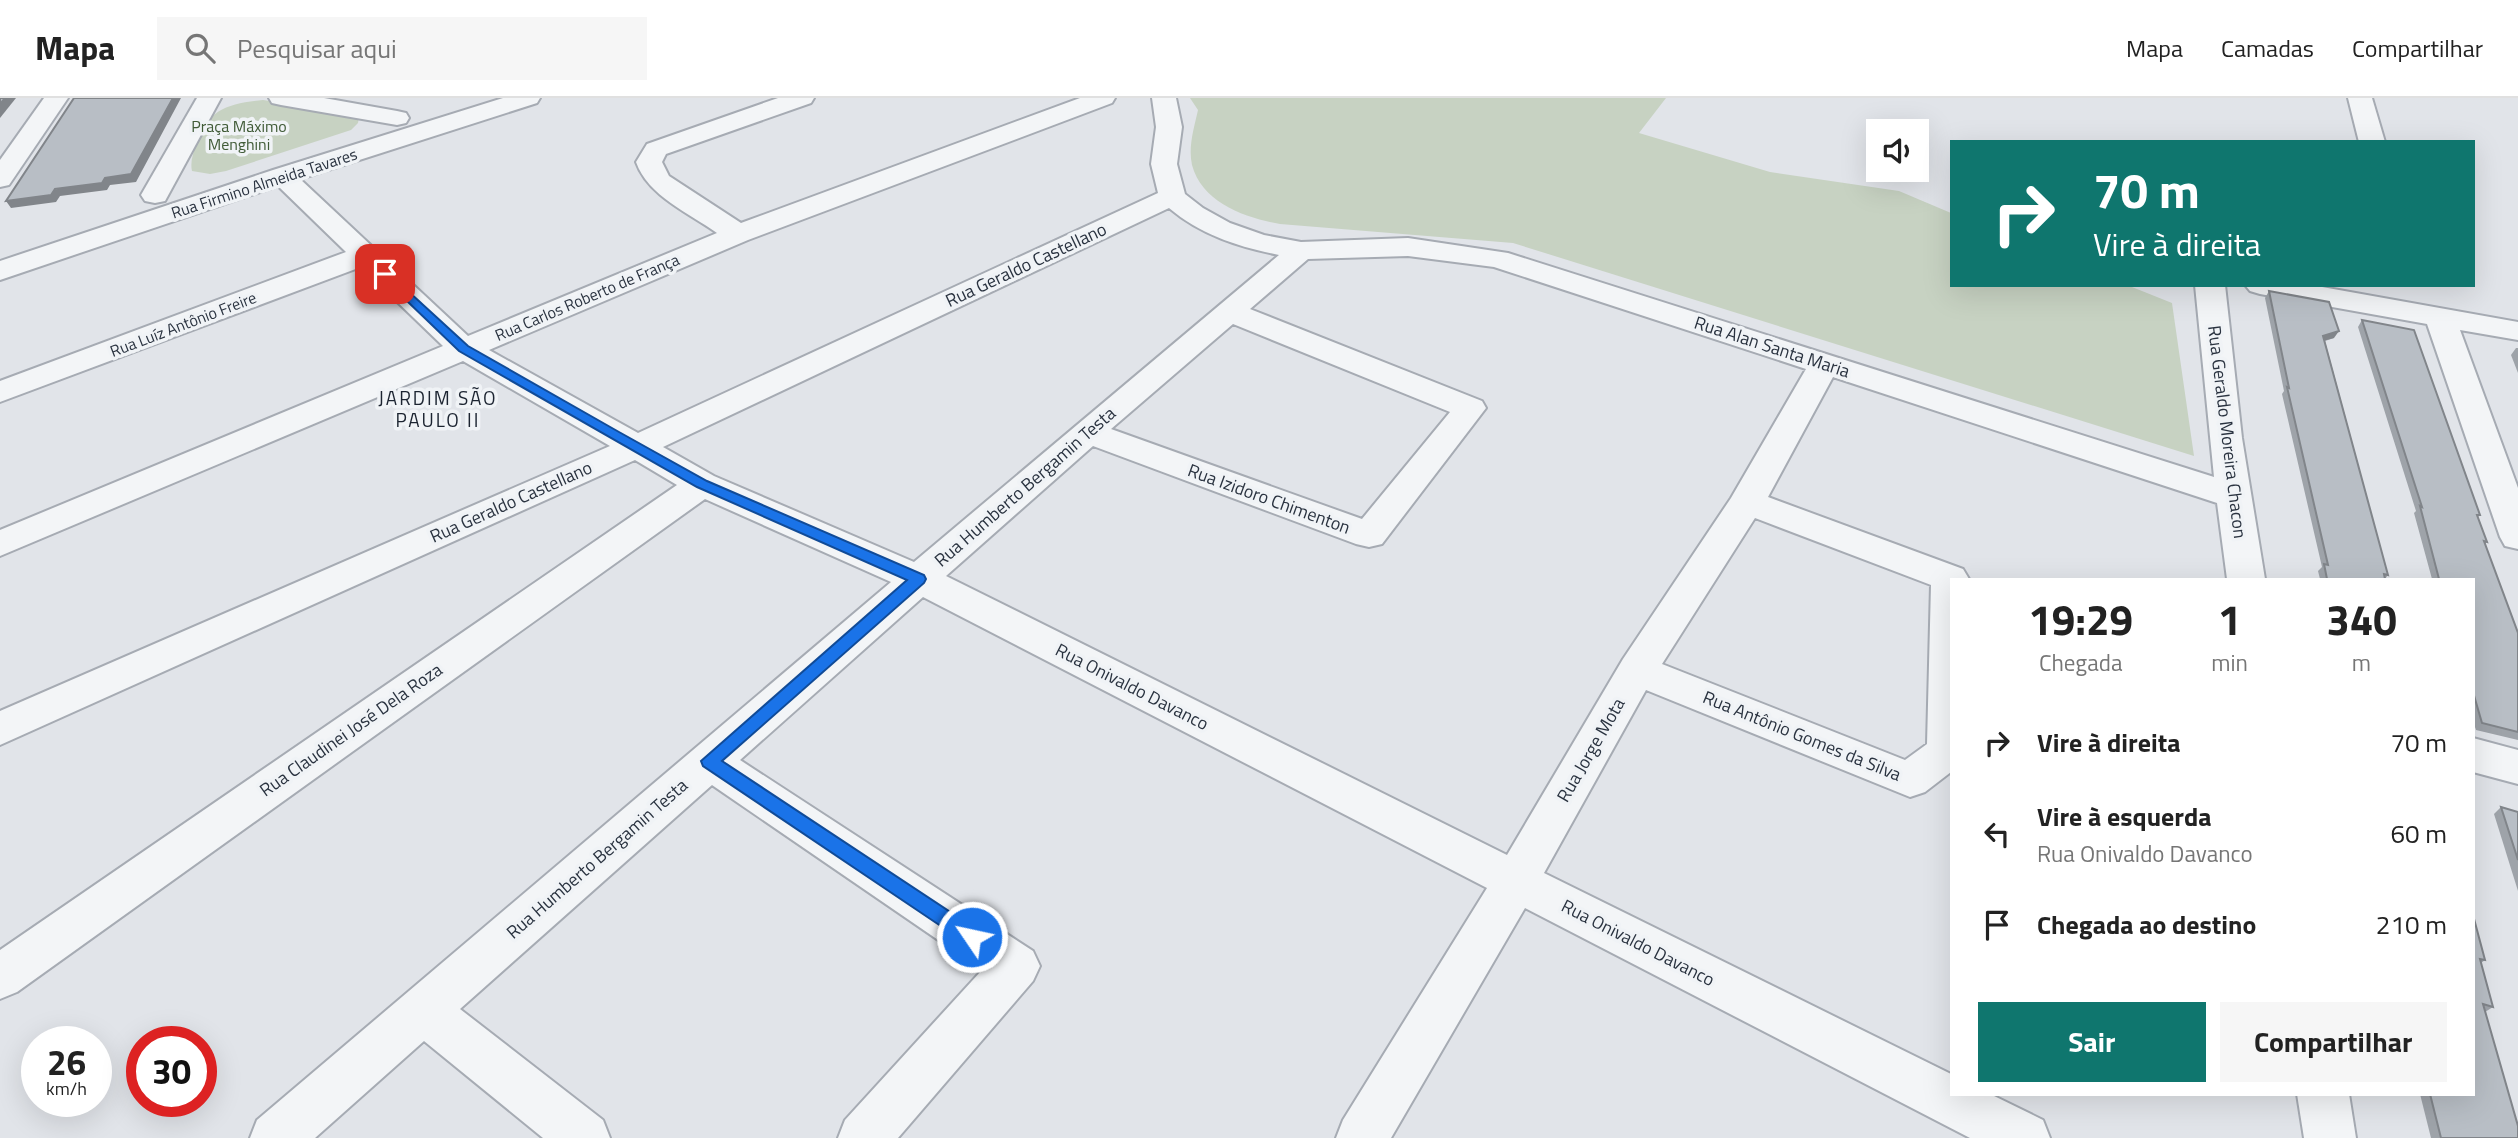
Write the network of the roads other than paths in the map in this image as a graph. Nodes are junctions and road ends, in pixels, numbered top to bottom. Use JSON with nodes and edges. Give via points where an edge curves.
{"nodes":[{"id":1,"x":56,"y":98,"type":"edge"},
{"id":2,"x":209,"y":98,"type":"edge"},
{"id":3,"x":281,"y":98,"type":"edge"},
{"id":4,"x":464,"y":98,"type":"edge"},
{"id":5,"x":528,"y":98,"type":"edge"},
{"id":6,"x":802,"y":98,"type":"edge"},
{"id":7,"x":1103,"y":98,"type":"edge"},
{"id":8,"x":1164,"y":98,"type":"edge"},
{"id":9,"x":2360,"y":98,"type":"edge"},
{"id":10,"x":397,"y":118,"type":"junction"},
{"id":11,"x":2371,"y":140,"type":"edge"},
{"id":12,"x":282,"y":176,"type":"junction"},
{"id":13,"x":0,"y":179,"type":"edge"},
{"id":14,"x":155,"y":195,"type":"junction"},
{"id":15,"x":1172,"y":197,"type":"junction"},
{"id":16,"x":738,"y":234,"type":"junction"},
{"id":17,"x":0,"y":247,"type":"edge"},
{"id":18,"x":1301,"y":251,"type":"junction"},
{"id":19,"x":365,"y":255,"type":"junction"},
{"id":20,"x":0,"y":271,"type":"edge"},
{"id":21,"x":2210,"y":287,"type":"edge"},
{"id":22,"x":2272,"y":287,"type":"edge"},
{"id":23,"x":1228,"y":310,"type":"junction"},
{"id":24,"x":2439,"y":315,"type":"junction"},
{"id":25,"x":2518,"y":331,"type":"edge"},
{"id":26,"x":463,"y":348,"type":"junction"},
{"id":27,"x":1824,"y":364,"type":"junction"},
{"id":28,"x":0,"y":392,"type":"edge"},
{"id":29,"x":1088,"y":432,"type":"junction"},
{"id":30,"x":636,"y":447,"type":"junction"},
{"id":31,"x":702,"y":484,"type":"junction"},
{"id":32,"x":2234,"y":496,"type":"junction"},
{"id":33,"x":1747,"y":502,"type":"junction"},
{"id":34,"x":2518,"y":537,"type":"edge"},
{"id":35,"x":0,"y":544,"type":"edge"},
{"id":36,"x":2246,"y":578,"type":"edge"},
{"id":37,"x":919,"y":579,"type":"junction"},
{"id":38,"x":1637,"y":670,"type":"junction"},
{"id":39,"x":0,"y":729,"type":"edge"},
{"id":40,"x":2475,"y":756,"type":"edge"},
{"id":41,"x":709,"y":761,"type":"junction"},
{"id":42,"x":2518,"y":767,"type":"edge"},
{"id":43,"x":1516,"y":881,"type":"junction"},
{"id":44,"x":0,"y":977,"type":"edge"},
{"id":45,"x":424,"y":1010,"type":"junction"},
{"id":46,"x":2323,"y":1096,"type":"edge"},
{"id":47,"x":276,"y":1138,"type":"edge"},
{"id":48,"x":584,"y":1138,"type":"edge"},
{"id":49,"x":864,"y":1138,"type":"edge"},
{"id":50,"x":1362,"y":1138,"type":"edge"},
{"id":51,"x":2024,"y":1138,"type":"edge"},
{"id":52,"x":2330,"y":1138,"type":"edge"}],
"edges":[{"from":1,"to":13,"type":"street"},
{"from":2,"to":14,"type":"street"},
{"from":3,"to":10,"type":"street"},
{"from":4,"to":10,"type":"street","name":"Rua Firmino Almeida Tavares"},
{"from":5,"to":12,"type":"street","name":"Rua Firmino Almeida Tavares"},
{"from":6,"to":16,"type":"street","via":[[656,149],[649,162],[660,182]]},
{"from":7,"to":16,"type":"street","name":"Rua Carlos Roberto de França"},
{"from":8,"to":15,"type":"street","via":[[1169,127],[1165,175]]},
{"from":9,"to":11,"type":"street"},
{"from":10,"to":14,"type":"street","name":"Rua Firmino Almeida Tavares"},
{"from":12,"to":19,"type":"street","name":"Rua Onivaldo Davanco"},
{"from":12,"to":20,"type":"street","name":"Rua Firmino Almeida Tavares"},
{"from":14,"to":17,"type":"street","name":"Rua Firmino Almeida Tavares"},
{"from":15,"to":18,"type":"street","name":"Rua Alan Santa Maria","via":[[1238,237]]},
{"from":15,"to":30,"type":"street","name":"Rua Geraldo Castellano"},
{"from":16,"to":26,"type":"street","name":"Rua Carlos Roberto de França"},
{"from":18,"to":23,"type":"street","name":"Rua Humberto Bergamin Testa"},
{"from":18,"to":27,"type":"street","name":"Rua Alan Santa Maria","via":[[1408,247],[1498,259]]},
{"from":19,"to":26,"type":"street","name":"Rua Onivaldo Davanco"},
{"from":19,"to":28,"type":"street","name":"Rua Luíz Antônio Freire"},
{"from":21,"to":32,"type":"street","name":"Rua Geraldo Moreira Chacon"},
{"from":22,"to":24,"type":"street"},
{"from":23,"to":29,"type":"street","name":"Rua Humberto Bergamin Testa"},
{"from":23,"to":29,"type":"street","name":"Rua Izidoro Chimenton","via":[[1469,408],[1369,536]]},
{"from":24,"to":25,"type":"street"},
{"from":24,"to":34,"type":"street"},
{"from":26,"to":30,"type":"street","name":"Rua Onivaldo Davanco"},
{"from":26,"to":35,"type":"street","name":"Rua Carlos Roberto de França"},
{"from":27,"to":32,"type":"street","name":"Rua Alan Santa Maria"},
{"from":27,"to":33,"type":"street","name":"Rua Jorge Mota"},
{"from":29,"to":37,"type":"street","name":"Rua Humberto Bergamin Testa"},
{"from":30,"to":31,"type":"street","name":"Rua Onivaldo Davanco"},
{"from":30,"to":39,"type":"street","name":"Rua Geraldo Castellano"},
{"from":31,"to":37,"type":"street","name":"Rua Onivaldo Davanco"},
{"from":31,"to":44,"type":"street","name":"Rua Claudinei José Dela Roza"},
{"from":32,"to":36,"type":"street","name":"Rua Geraldo Moreira Chacon"},
{"from":33,"to":38,"type":"street","name":"Rua Jorge Mota"},
{"from":33,"to":38,"type":"street","name":"Rua Antônio Gomes da Silva","via":[[1950,578],[1948,751],[1910,780]]},
{"from":37,"to":41,"type":"street","name":"Rua Humberto Bergamin Testa"},
{"from":37,"to":43,"type":"street","name":"Rua Onivaldo Davanco"},
{"from":38,"to":43,"type":"street","name":"Rua Jorge Mota"},
{"from":40,"to":42,"type":"street"},
{"from":41,"to":45,"type":"street","name":"Rua Humberto Bergamin Testa"},
{"from":41,"to":49,"type":"street","via":[[1016,966]]},
{"from":43,"to":50,"type":"street","name":"Rua Jorge Mota"},
{"from":43,"to":51,"type":"street","name":"Rua Onivaldo Davanco"},
{"from":45,"to":47,"type":"street","name":"Rua Humberto Bergamin Testa"},
{"from":45,"to":48,"type":"street"},
{"from":46,"to":52,"type":"street"}]}
